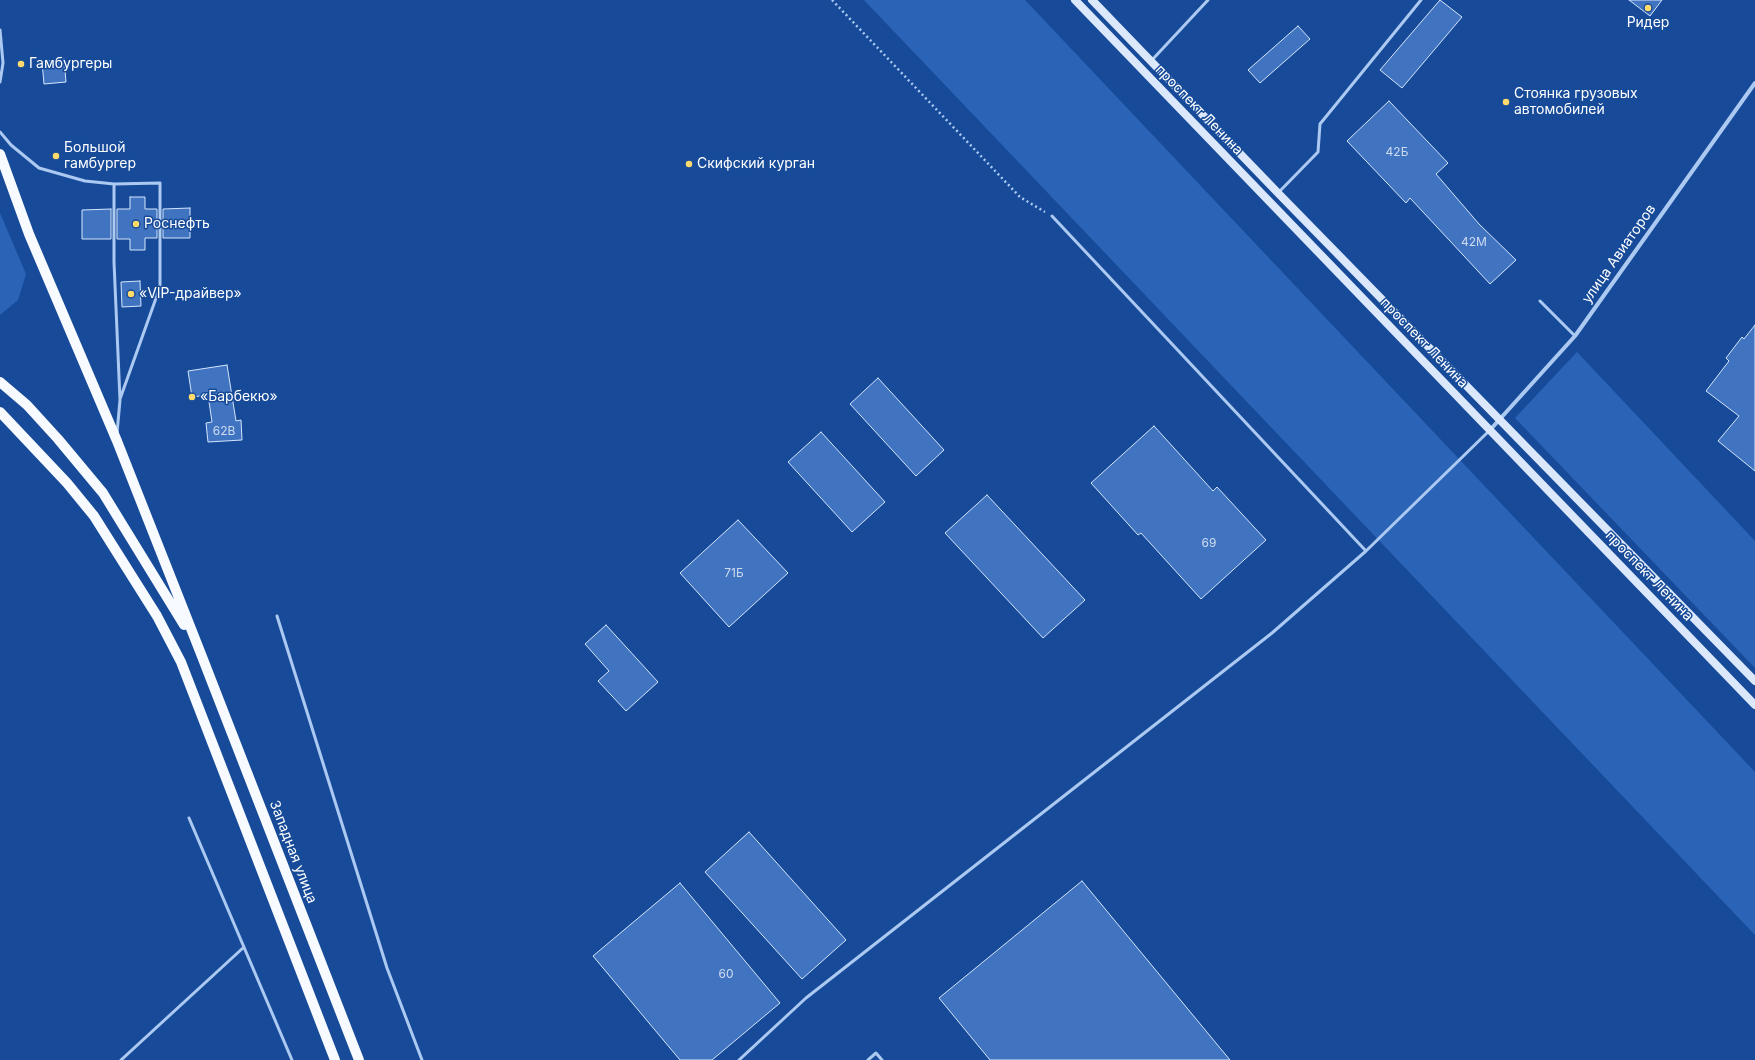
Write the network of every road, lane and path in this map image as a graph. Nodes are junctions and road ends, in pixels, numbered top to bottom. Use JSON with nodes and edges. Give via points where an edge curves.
{"nodes":[{"id":1,"x":832,"y":0,"type":"edge"},
{"id":2,"x":1075,"y":0,"type":"edge"},
{"id":3,"x":1092,"y":0,"type":"edge"},
{"id":4,"x":1208,"y":0,"type":"edge"},
{"id":5,"x":1421,"y":0,"type":"edge"},
{"id":6,"x":0,"y":30,"type":"edge"},
{"id":7,"x":1151,"y":62,"type":"junction"},
{"id":8,"x":0,"y":82,"type":"edge"},
{"id":9,"x":1755,"y":83,"type":"edge"},
{"id":10,"x":0,"y":132,"type":"edge"},
{"id":11,"x":0,"y":154,"type":"edge"},
{"id":12,"x":114,"y":184,"type":"junction"},
{"id":13,"x":1278,"y":193,"type":"junction"},
{"id":14,"x":1052,"y":216,"type":"joint"},
{"id":15,"x":1540,"y":301,"type":"dead end"},
{"id":16,"x":1575,"y":336,"type":"junction"},
{"id":17,"x":0,"y":382,"type":"edge"},
{"id":18,"x":120,"y":400,"type":"junction"},
{"id":19,"x":2,"y":415,"type":"edge"},
{"id":20,"x":1500,"y":420,"type":"junction"},
{"id":21,"x":1490,"y":430,"type":"junction"},
{"id":22,"x":117,"y":441,"type":"junction"},
{"id":23,"x":1366,"y":551,"type":"junction"},
{"id":24,"x":277,"y":616,"type":"dead end"},
{"id":25,"x":202,"y":654,"type":"junction"},
{"id":26,"x":1755,"y":681,"type":"edge"},
{"id":27,"x":1755,"y":705,"type":"edge"},
{"id":28,"x":189,"y":818,"type":"dead end"},
{"id":29,"x":244,"y":947,"type":"junction"},
{"id":30,"x":121,"y":1060,"type":"edge"},
{"id":31,"x":292,"y":1060,"type":"edge"},
{"id":32,"x":335,"y":1060,"type":"edge"},
{"id":33,"x":359,"y":1060,"type":"edge"},
{"id":34,"x":422,"y":1060,"type":"edge"},
{"id":35,"x":739,"y":1060,"type":"edge"},
{"id":36,"x":868,"y":1060,"type":"edge"},
{"id":37,"x":882,"y":1060,"type":"edge"}],
"edges":[{"from":1,"to":14,"type":"path","via":[[1020,197]]},
{"from":2,"to":21,"type":"main road","name":"проспект Ленина"},
{"from":3,"to":7,"type":"main road","name":"проспект Ленина"},
{"from":4,"to":7,"type":"lane"},
{"from":5,"to":13,"type":"lane","via":[[1320,124],[1318,152]]},
{"from":6,"to":8,"type":"lane","via":[[3,63]]},
{"from":7,"to":13,"type":"main road","name":"проспект Ленина"},
{"from":9,"to":16,"type":"street","name":"улица Авиаторов"},
{"from":10,"to":12,"type":"lane","via":[[11,145],[39,168],[85,181]]},
{"from":11,"to":22,"type":"main road","via":[[29,234]]},
{"from":12,"to":18,"type":"lane"},
{"from":12,"to":18,"type":"lane","via":[[160,183],[160,286]]},
{"from":13,"to":20,"type":"main road","name":"проспект Ленина"},
{"from":14,"to":23,"type":"lane"},
{"from":15,"to":16,"type":"lane"},
{"from":16,"to":20,"type":"street","name":"улица Авиаторов"},
{"from":17,"to":25,"type":"main road","via":[[37,417],[103,493]]},
{"from":18,"to":22,"type":"lane"},
{"from":19,"to":32,"type":"main road","via":[[67,483],[94,516],[157,616],[181,662]]},
{"from":20,"to":21,"type":"street","name":"улица Авиаторов"},
{"from":20,"to":26,"type":"main road","name":"проспект Ленина"},
{"from":21,"to":23,"type":"lane"},
{"from":21,"to":27,"type":"main road","name":"проспект Ленина"},
{"from":22,"to":25,"type":"main road"},
{"from":23,"to":35,"type":"lane","via":[[1272,633],[806,998]]},
{"from":24,"to":34,"type":"lane","via":[[387,968]]},
{"from":25,"to":33,"type":"main road","name":"Западная улица"},
{"from":28,"to":29,"type":"lane"},
{"from":29,"to":30,"type":"lane"},
{"from":29,"to":31,"type":"lane"},
{"from":36,"to":37,"type":"lane","via":[[876,1053]]}]}
